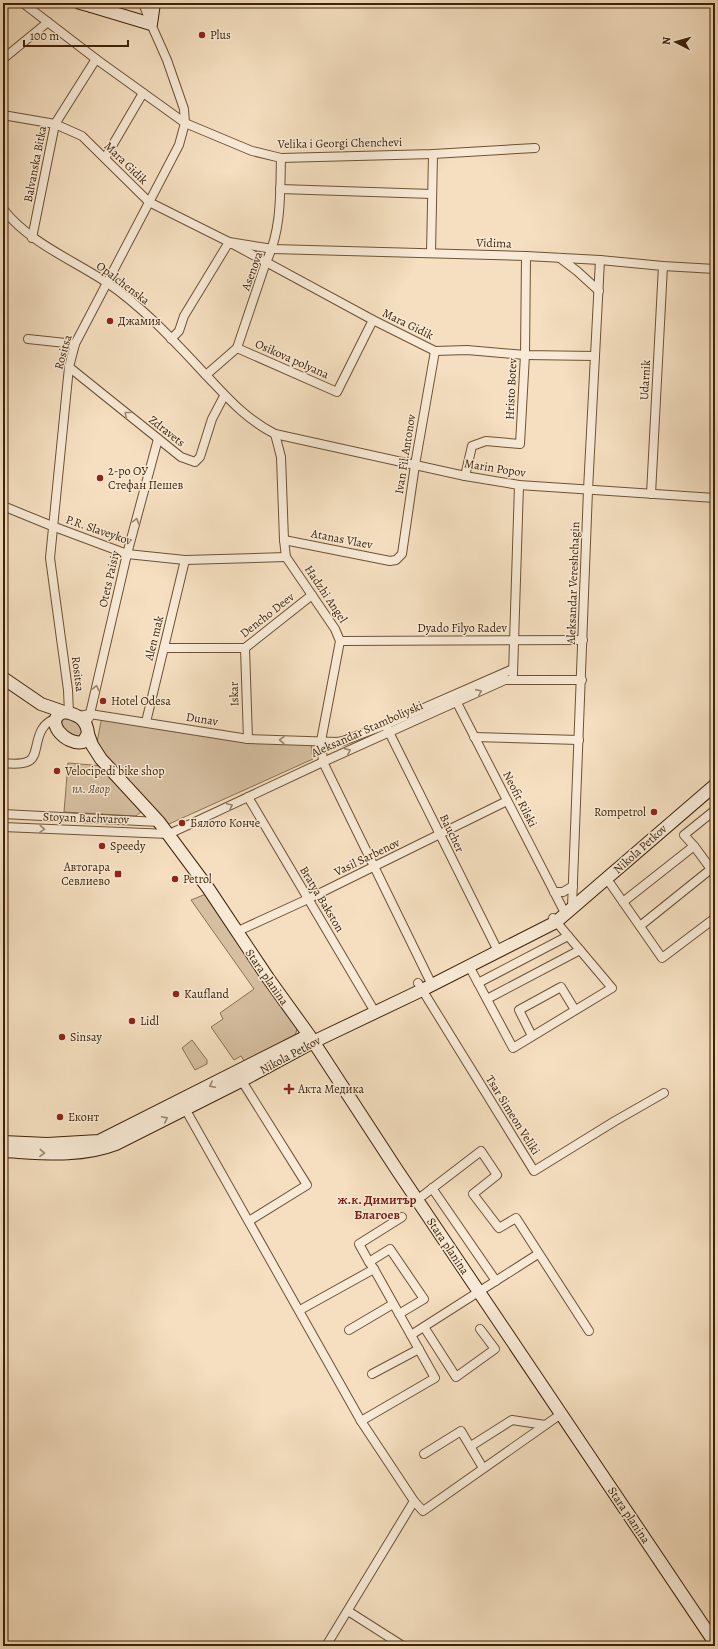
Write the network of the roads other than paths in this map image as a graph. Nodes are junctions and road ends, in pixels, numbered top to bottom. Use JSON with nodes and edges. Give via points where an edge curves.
{"nodes":[{"id":1,"x":23,"y":3,"type":"edge"},
{"id":2,"x":116,"y":3,"type":"edge"},
{"id":3,"x":144,"y":3,"type":"edge"},
{"id":4,"x":154,"y":3,"type":"edge"},
{"id":5,"x":85,"y":4,"type":"edge"},
{"id":6,"x":48,"y":22,"type":"junction"},
{"id":7,"x":151,"y":24,"type":"junction"},
{"id":8,"x":3,"y":59,"type":"edge"},
{"id":9,"x":96,"y":59,"type":"junction"},
{"id":10,"x":143,"y":93,"type":"junction"},
{"id":11,"x":3,"y":115,"type":"edge"},
{"id":12,"x":185,"y":122,"type":"junction"},
{"id":13,"x":55,"y":124,"type":"junction"},
{"id":14,"x":535,"y":148,"type":"dead end"},
{"id":15,"x":433,"y":154,"type":"junction"},
{"id":16,"x":105,"y":158,"type":"junction"},
{"id":17,"x":281,"y":158,"type":"junction"},
{"id":18,"x":280,"y":188,"type":"junction"},
{"id":19,"x":432,"y":194,"type":"junction"},
{"id":20,"x":149,"y":202,"type":"junction"},
{"id":21,"x":3,"y":211,"type":"edge"},
{"id":22,"x":32,"y":238,"type":"junction"},
{"id":23,"x":229,"y":242,"type":"junction"},
{"id":24,"x":273,"y":249,"type":"junction"},
{"id":25,"x":431,"y":253,"type":"junction"},
{"id":26,"x":526,"y":256,"type":"junction"},
{"id":27,"x":560,"y":258,"type":"junction"},
{"id":28,"x":600,"y":260,"type":"junction"},
{"id":29,"x":266,"y":262,"type":"junction"},
{"id":30,"x":663,"y":266,"type":"junction"},
{"id":31,"x":715,"y":269,"type":"edge"},
{"id":32,"x":106,"y":282,"type":"junction"},
{"id":33,"x":599,"y":291,"type":"junction"},
{"id":34,"x":373,"y":320,"type":"junction"},
{"id":35,"x":28,"y":339,"type":"dead end"},
{"id":36,"x":171,"y":339,"type":"junction"},
{"id":37,"x":75,"y":344,"type":"junction"},
{"id":38,"x":237,"y":348,"type":"junction"},
{"id":39,"x":435,"y":351,"type":"junction"},
{"id":40,"x":525,"y":355,"type":"junction"},
{"id":41,"x":595,"y":356,"type":"junction"},
{"id":42,"x":69,"y":367,"type":"junction"},
{"id":43,"x":206,"y":375,"type":"junction"},
{"id":44,"x":224,"y":396,"type":"junction"},
{"id":45,"x":275,"y":434,"type":"junction"},
{"id":46,"x":158,"y":439,"type":"junction"},
{"id":47,"x":415,"y":465,"type":"junction"},
{"id":48,"x":465,"y":476,"type":"junction"},
{"id":49,"x":518,"y":485,"type":"junction"},
{"id":50,"x":588,"y":490,"type":"junction"},
{"id":51,"x":650,"y":494,"type":"junction"},
{"id":52,"x":715,"y":498,"type":"edge"},
{"id":53,"x":3,"y":507,"type":"edge"},
{"id":54,"x":52,"y":526,"type":"junction"},
{"id":55,"x":284,"y":540,"type":"junction"},
{"id":56,"x":128,"y":554,"type":"junction"},
{"id":57,"x":286,"y":557,"type":"junction"},
{"id":58,"x":185,"y":560,"type":"junction"},
{"id":59,"x":396,"y":560,"type":"joint"},
{"id":60,"x":312,"y":595,"type":"junction"},
{"id":61,"x":514,"y":640,"type":"junction"},
{"id":62,"x":583,"y":640,"type":"junction"},
{"id":63,"x":340,"y":641,"type":"junction"},
{"id":64,"x":164,"y":648,"type":"junction"},
{"id":65,"x":245,"y":648,"type":"junction"},
{"id":66,"x":513,"y":669,"type":"junction"},
{"id":67,"x":3,"y":678,"type":"edge"},
{"id":68,"x":512,"y":679,"type":"junction"},
{"id":69,"x":582,"y":680,"type":"junction"},
{"id":70,"x":454,"y":698,"type":"junction"},
{"id":71,"x":66,"y":718,"type":"junction"},
{"id":72,"x":146,"y":722,"type":"junction"},
{"id":73,"x":385,"y":725,"type":"junction"},
{"id":74,"x":43,"y":728,"type":"junction"},
{"id":75,"x":87,"y":730,"type":"junction"},
{"id":76,"x":389,"y":732,"type":"junction"},
{"id":77,"x":474,"y":737,"type":"junction"},
{"id":78,"x":248,"y":739,"type":"junction"},
{"id":79,"x":579,"y":740,"type":"junction"},
{"id":80,"x":321,"y":741,"type":"junction"},
{"id":81,"x":78,"y":743,"type":"junction"},
{"id":82,"x":101,"y":759,"type":"junction"},
{"id":83,"x":3,"y":763,"type":"edge"},
{"id":84,"x":324,"y":765,"type":"junction"},
{"id":85,"x":715,"y":785,"type":"edge"},
{"id":86,"x":248,"y":797,"type":"junction"},
{"id":87,"x":507,"y":800,"type":"junction"},
{"id":88,"x":715,"y":810,"type":"edge"},
{"id":89,"x":3,"y":814,"type":"edge"},
{"id":90,"x":159,"y":822,"type":"junction"},
{"id":91,"x":3,"y":827,"type":"edge"},
{"id":92,"x":169,"y":834,"type":"junction"},
{"id":93,"x":440,"y":834,"type":"junction"},
{"id":94,"x":694,"y":846,"type":"junction"},
{"id":95,"x":373,"y":867,"type":"junction"},
{"id":96,"x":607,"y":879,"type":"junction"},
{"id":97,"x":573,"y":886,"type":"junction"},
{"id":98,"x":554,"y":892,"type":"junction"},
{"id":99,"x":308,"y":899,"type":"junction"},
{"id":100,"x":623,"y":902,"type":"junction"},
{"id":101,"x":569,"y":910,"type":"junction"},
{"id":102,"x":715,"y":918,"type":"edge"},
{"id":103,"x":554,"y":920,"type":"junction"},
{"id":104,"x":640,"y":926,"type":"junction"},
{"id":105,"x":236,"y":932,"type":"junction"},
{"id":106,"x":568,"y":936,"type":"junction"},
{"id":107,"x":497,"y":948,"type":"junction"},
{"id":108,"x":580,"y":950,"type":"junction"},
{"id":109,"x":469,"y":966,"type":"junction"},
{"id":110,"x":478,"y":983,"type":"junction"},
{"id":111,"x":425,"y":984,"type":"junction"},
{"id":112,"x":487,"y":999,"type":"junction"},
{"id":113,"x":373,"y":1009,"type":"junction"},
{"id":114,"x":575,"y":1010,"type":"junction"},
{"id":115,"x":532,"y":1036,"type":"junction"},
{"id":116,"x":311,"y":1039,"type":"junction"},
{"id":117,"x":239,"y":1077,"type":"junction"},
{"id":118,"x":664,"y":1093,"type":"dead end"},
{"id":119,"x":183,"y":1105,"type":"junction"},
{"id":120,"x":3,"y":1142,"type":"edge"},
{"id":121,"x":3,"y":1152,"type":"edge"},
{"id":122,"x":432,"y":1188,"type":"junction"},
{"id":123,"x":417,"y":1200,"type":"junction"},
{"id":124,"x":402,"y":1217,"type":"dead end"},
{"id":125,"x":249,"y":1221,"type":"junction"},
{"id":126,"x":538,"y":1254,"type":"junction"},
{"id":127,"x":371,"y":1265,"type":"junction"},
{"id":128,"x":496,"y":1281,"type":"junction"},
{"id":129,"x":479,"y":1291,"type":"junction"},
{"id":130,"x":394,"y":1304,"type":"junction"},
{"id":131,"x":300,"y":1310,"type":"junction"},
{"id":132,"x":399,"y":1314,"type":"junction"},
{"id":133,"x":424,"y":1327,"type":"junction"},
{"id":134,"x":480,"y":1329,"type":"dead end"},
{"id":135,"x":349,"y":1330,"type":"dead end"},
{"id":136,"x":589,"y":1332,"type":"dead end"},
{"id":137,"x":411,"y":1335,"type":"junction"},
{"id":138,"x":419,"y":1349,"type":"junction"},
{"id":139,"x":372,"y":1374,"type":"dead end"},
{"id":140,"x":561,"y":1414,"type":"junction"},
{"id":141,"x":361,"y":1421,"type":"junction"},
{"id":142,"x":544,"y":1425,"type":"junction"},
{"id":143,"x":471,"y":1446,"type":"junction"},
{"id":144,"x":424,"y":1454,"type":"dead end"},
{"id":145,"x":484,"y":1468,"type":"junction"},
{"id":146,"x":414,"y":1501,"type":"junction"},
{"id":147,"x":348,"y":1611,"type":"junction"},
{"id":148,"x":715,"y":1643,"type":"edge"},
{"id":149,"x":326,"y":1646,"type":"edge"},
{"id":150,"x":403,"y":1646,"type":"edge"}],
"edges":[{"from":1,"to":6,"type":"street","name":"Velika i Georgi Chenchevi"},
{"from":2,"to":5,"type":"street"},
{"from":3,"to":7,"type":"street","name":"Rositsa"},
{"from":4,"to":7,"type":"street"},
{"from":5,"to":7,"type":"street"},
{"from":6,"to":8,"type":"street"},
{"from":6,"to":9,"type":"street","name":"Velika i Georgi Chenchevi"},
{"from":7,"to":12,"type":"street","name":"Rositsa","via":[[184,109]]},
{"from":9,"to":10,"type":"street","name":"Velika i Georgi Chenchevi"},
{"from":9,"to":13,"type":"street","name":"Balvanska Bitka"},
{"from":10,"to":12,"type":"street","name":"Velika i Georgi Chenchevi"},
{"from":10,"to":16,"type":"street"},
{"from":11,"to":13,"type":"street","name":"Mara Gidik"},
{"from":12,"to":17,"type":"street","name":"Velika i Georgi Chenchevi","via":[[252,151]]},
{"from":12,"to":20,"type":"street","name":"Rositsa","via":[[179,145]]},
{"from":13,"to":16,"type":"street","name":"Mara Gidik","via":[[82,136]]},
{"from":13,"to":22,"type":"street","name":"Balvanska Bitka"},
{"from":14,"to":15,"type":"street","name":"Velika i Georgi Chenchevi"},
{"from":15,"to":17,"type":"street","name":"Velika i Georgi Chenchevi"},
{"from":15,"to":19,"type":"street"},
{"from":16,"to":20,"type":"street","name":"Mara Gidik"},
{"from":17,"to":18,"type":"street","name":"Asenova"},
{"from":18,"to":19,"type":"street"},
{"from":18,"to":24,"type":"street","name":"Asenova","via":[[277,233]]},
{"from":19,"to":25,"type":"street"},
{"from":20,"to":23,"type":"street","name":"Mara Gidik"},
{"from":20,"to":32,"type":"street","name":"Rositsa"},
{"from":21,"to":22,"type":"street","name":"Opalchenska"},
{"from":22,"to":32,"type":"street","name":"Opalchenska"},
{"from":23,"to":24,"type":"street","name":"Mara Gidik"},
{"from":23,"to":29,"type":"street","name":"Mara Gidik"},
{"from":23,"to":36,"type":"street","via":[[184,316],[179,331]]},
{"from":24,"to":25,"type":"street","name":"Vidima"},
{"from":24,"to":29,"type":"street","name":"Asenova"},
{"from":25,"to":26,"type":"street","name":"Vidima"},
{"from":26,"to":27,"type":"street","name":"Vidima"},
{"from":26,"to":40,"type":"street","name":"Hristo Botev"},
{"from":27,"to":28,"type":"street","name":"Vidima"},
{"from":27,"to":33,"type":"street"},
{"from":28,"to":30,"type":"street","name":"Vidima"},
{"from":28,"to":33,"type":"street","name":"Aleksandar Vereshchagin"},
{"from":29,"to":34,"type":"street","name":"Mara Gidik"},
{"from":29,"to":38,"type":"street","name":"Asenova"},
{"from":30,"to":31,"type":"street","name":"Vidima"},
{"from":30,"to":51,"type":"street","name":"Udarnik"},
{"from":32,"to":36,"type":"street","name":"Opalchenska","via":[[130,300]]},
{"from":32,"to":37,"type":"street","name":"Rositsa"},
{"from":33,"to":41,"type":"street","name":"Aleksandar Vereshchagin"},
{"from":34,"to":38,"type":"street","name":"Osikova polyana","via":[[337,392]]},
{"from":34,"to":39,"type":"street","name":"Mara Gidik"},
{"from":35,"to":37,"type":"street"},
{"from":36,"to":43,"type":"street","name":"Opalchenska"},
{"from":37,"to":42,"type":"street","name":"Rositsa"},
{"from":38,"to":43,"type":"street"},
{"from":39,"to":40,"type":"street","name":"Mara Gidik","via":[[467,350]]},
{"from":39,"to":47,"type":"street","name":"Ivan Fil.Antonov"},
{"from":40,"to":41,"type":"street","name":"Mara Gidik"},
{"from":40,"to":48,"type":"street","name":"Hristo Botev","via":[[520,444],[486,441],[472,446]]},
{"from":41,"to":50,"type":"street","name":"Aleksandar Vereshchagin"},
{"from":46,"to":42,"type":"street","name":"Zdravets","one_way":true},
{"from":42,"to":54,"type":"street","name":"Rositsa"},
{"from":43,"to":44,"type":"street","name":"Opalchenska"},
{"from":44,"to":45,"type":"street","name":"Opalchenska","via":[[244,415]]},
{"from":44,"to":46,"type":"street","name":"Zdravets","via":[[212,419],[198,461],[181,457]]},
{"from":45,"to":47,"type":"street","name":"Marin Popov"},
{"from":45,"to":55,"type":"street","name":"Hadzhi Angel","via":[[281,457]]},
{"from":56,"to":46,"type":"street","name":"Otets Paisiy","one_way":true},
{"from":47,"to":48,"type":"street","name":"Marin Popov"},
{"from":47,"to":59,"type":"street","name":"Ivan Fil.Antonov","via":[[402,554]]},
{"from":48,"to":49,"type":"street","name":"Marin Popov"},
{"from":49,"to":50,"type":"street","name":"Marin Popov"},
{"from":49,"to":61,"type":"street"},
{"from":50,"to":51,"type":"street","name":"Marin Popov"},
{"from":50,"to":62,"type":"street","name":"Aleksandar Vereshchagin"},
{"from":51,"to":52,"type":"street","name":"Marin Popov"},
{"from":53,"to":54,"type":"street","name":"P.R. Slaveykov"},
{"from":54,"to":56,"type":"street","name":"P.R. Slaveykov"},
{"from":54,"to":71,"type":"street","name":"Rositsa","via":[[50,568],[68,690]]},
{"from":55,"to":57,"type":"street","name":"Hadzhi Angel"},
{"from":55,"to":59,"type":"street","name":"Atanas Vlaev","via":[[390,561]]},
{"from":56,"to":58,"type":"street","name":"P.R. Slaveykov"},
{"from":71,"to":56,"type":"street","name":"Otets Paisiy","one_way":true},
{"from":57,"to":58,"type":"street","name":"P.R. Slaveykov"},
{"from":57,"to":60,"type":"street","name":"Hadzhi Angel"},
{"from":58,"to":64,"type":"street","name":"Alen mak"},
{"from":60,"to":63,"type":"street","name":"Hadzhi Angel","via":[[336,629]]},
{"from":60,"to":65,"type":"street","name":"Dencho Deev"},
{"from":61,"to":62,"type":"street","name":"Dyado Filyo Radev"},
{"from":61,"to":63,"type":"street","name":"Dyado Filyo Radev"},
{"from":61,"to":66,"type":"street"},
{"from":62,"to":69,"type":"street","name":"Aleksandar Vereshchagin"},
{"from":63,"to":80,"type":"street","name":"Hadzhi Angel"},
{"from":64,"to":65,"type":"street","name":"Dencho Deev"},
{"from":64,"to":72,"type":"street","name":"Alen mak"},
{"from":65,"to":78,"type":"street","name":"Iskar"},
{"from":66,"to":68,"type":"street"},
{"from":66,"to":70,"type":"street","name":"Aleksandar Stamboliyski"},
{"from":67,"to":71,"type":"street"},
{"from":68,"to":69,"type":"street","name":"Aleksandar Stamboliyski"},
{"from":70,"to":68,"type":"street","name":"Aleksandar Stamboliyski","one_way":true},
{"from":69,"to":79,"type":"street","name":"Aleksandar Vereshchagin"},
{"from":70,"to":73,"type":"street","name":"Aleksandar Stamboliyski"},
{"from":70,"to":76,"type":"street","name":"Aleksandar Stamboliyski"},
{"from":70,"to":77,"type":"street","name":"Neofit Rilski"},
{"from":71,"to":72,"type":"street","name":"Dunav"},
{"from":71,"to":74,"type":"street","name":"Dunav"},
{"from":71,"to":74,"type":"street"},
{"from":71,"to":75,"type":"street","name":"Stara planina"},
{"from":71,"to":81,"type":"street","name":"Stara planina","via":[[69,741]]},
{"from":72,"to":78,"type":"street","name":"Dunav"},
{"from":73,"to":76,"type":"street","name":"Baucher"},
{"from":73,"to":80,"type":"street","name":"Aleksandar Stamboliyski","via":[[343,741]]},
{"from":74,"to":83,"type":"street","via":[[30,761],[17,764]]},
{"from":75,"to":81,"type":"street","via":[[86,739]]},
{"from":75,"to":82,"type":"street","name":"Stara planina","via":[[92,745]]},
{"from":84,"to":76,"type":"street","name":"Aleksandar Stamboliyski","one_way":true},
{"from":76,"to":93,"type":"street","name":"Baucher"},
{"from":77,"to":79,"type":"street"},
{"from":77,"to":87,"type":"street","name":"Neofit Rilski"},
{"from":80,"to":78,"type":"street","name":"Dunav","one_way":true},
{"from":79,"to":97,"type":"street","name":"Aleksandar Vereshchagin"},
{"from":80,"to":84,"type":"street","name":"Hadzhi Angel"},
{"from":81,"to":82,"type":"street","name":"Stara planina"},
{"from":82,"to":90,"type":"street","name":"Stara planina"},
{"from":84,"to":86,"type":"street","name":"Aleksandar Stamboliyski"},
{"from":84,"to":95,"type":"street","name":"Tsar Simeon Veliki"},
{"from":85,"to":96,"type":"street","name":"Nikola Petkov"},
{"from":92,"to":86,"type":"street","name":"Aleksandar Stamboliyski","one_way":true},
{"from":86,"to":99,"type":"street","name":"Bratya Bakston"},
{"from":87,"to":93,"type":"street","name":"Vasil Sarbenov"},
{"from":87,"to":98,"type":"street","name":"Neofit Rilski"},
{"from":88,"to":94,"type":"street","via":[[684,835]]},
{"from":89,"to":90,"type":"street","name":"Stoyan Bachvarov"},
{"from":90,"to":92,"type":"street","name":"Stara planina"},
{"from":91,"to":92,"type":"street","name":"Stoyan Bachvarov","one_way":true},
{"from":92,"to":105,"type":"street","name":"Stara planina"},
{"from":93,"to":95,"type":"street","name":"Vasil Sarbenov"},
{"from":93,"to":107,"type":"street","name":"Baucher"},
{"from":94,"to":100,"type":"street"},
{"from":94,"to":104,"type":"street","via":[[711,869]]},
{"from":95,"to":99,"type":"street","name":"Vasil Sarbenov"},
{"from":95,"to":111,"type":"street","name":"Tsar Simeon Veliki"},
{"from":96,"to":100,"type":"street"},
{"from":96,"to":101,"type":"street","name":"Nikola Petkov"},
{"from":97,"to":98,"type":"street","via":[[563,892]]},
{"from":97,"to":101,"type":"street","name":"Aleksandar Vereshchagin"},
{"from":98,"to":101,"type":"street","name":"Neofit Rilski"},
{"from":99,"to":105,"type":"street","name":"Vasil Sarbenov"},
{"from":99,"to":113,"type":"street","name":"Bratya Bakston"},
{"from":100,"to":104,"type":"street"},
{"from":101,"to":103,"type":"street","name":"Nikola Petkov"},
{"from":102,"to":104,"type":"street","via":[[662,958]]},
{"from":103,"to":106,"type":"street"},
{"from":103,"to":107,"type":"street","name":"Nikola Petkov"},
{"from":105,"to":116,"type":"street","name":"Stara planina"},
{"from":106,"to":108,"type":"street"},
{"from":106,"to":110,"type":"street"},
{"from":107,"to":109,"type":"street","name":"Nikola Petkov"},
{"from":107,"to":111,"type":"street","name":"Nikola Petkov"},
{"from":108,"to":112,"type":"street"},
{"from":108,"to":114,"type":"street","via":[[612,988]]},
{"from":109,"to":110,"type":"street"},
{"from":109,"to":111,"type":"street","name":"Nikola Petkov"},
{"from":110,"to":112,"type":"street"},
{"from":111,"to":113,"type":"street","name":"Nikola Petkov"},
{"from":111,"to":118,"type":"street","name":"Tsar Simeon Veliki","via":[[534,1171]]},
{"from":112,"to":115,"type":"street","via":[[513,1048]]},
{"from":113,"to":116,"type":"street","name":"Nikola Petkov"},
{"from":114,"to":115,"type":"street"},
{"from":114,"to":115,"type":"street","via":[[561,987],[519,1010]]},
{"from":116,"to":117,"type":"street","name":"Nikola Petkov"},
{"from":116,"to":123,"type":"street","name":"Stara planina"},
{"from":117,"to":119,"type":"street","name":"Nikola Petkov"},
{"from":117,"to":125,"type":"street","via":[[307,1185]]},
{"from":119,"to":120,"type":"street","name":"Nikola Petkov","via":[[99,1141],[47,1144]]},
{"from":121,"to":119,"type":"street","name":"Nikola Petkov","one_way":true,"via":[[46,1154],[101,1150]]},
{"from":119,"to":125,"type":"street"},
{"from":122,"to":123,"type":"street"},
{"from":122,"to":126,"type":"street","via":[[481,1150],[497,1175],[473,1194],[499,1228],[516,1218]]},
{"from":122,"to":128,"type":"street"},
{"from":123,"to":129,"type":"street","name":"Stara planina"},
{"from":124,"to":127,"type":"street","via":[[359,1244]]},
{"from":125,"to":131,"type":"street"},
{"from":126,"to":128,"type":"street"},
{"from":126,"to":136,"type":"street"},
{"from":127,"to":130,"type":"street"},
{"from":127,"to":131,"type":"street"},
{"from":127,"to":132,"type":"street","via":[[390,1249],[424,1299]]},
{"from":128,"to":129,"type":"street"},
{"from":129,"to":133,"type":"street"},
{"from":129,"to":140,"type":"street","name":"Stara planina"},
{"from":130,"to":132,"type":"street"},
{"from":130,"to":135,"type":"street"},
{"from":131,"to":141,"type":"street"},
{"from":132,"to":137,"type":"street"},
{"from":133,"to":134,"type":"street","via":[[456,1376],[495,1350]]},
{"from":133,"to":137,"type":"street"},
{"from":137,"to":138,"type":"street"},
{"from":138,"to":139,"type":"street"},
{"from":138,"to":141,"type":"street","via":[[435,1378]]},
{"from":140,"to":142,"type":"street"},
{"from":140,"to":148,"type":"street","name":"Stara planina"},
{"from":141,"to":146,"type":"street"},
{"from":142,"to":143,"type":"street","via":[[512,1420]]},
{"from":142,"to":145,"type":"street"},
{"from":143,"to":144,"type":"street","via":[[461,1431]]},
{"from":143,"to":145,"type":"street"},
{"from":145,"to":146,"type":"street","via":[[423,1511]]},
{"from":146,"to":147,"type":"street"},
{"from":147,"to":149,"type":"street"},
{"from":147,"to":150,"type":"street"}]}
